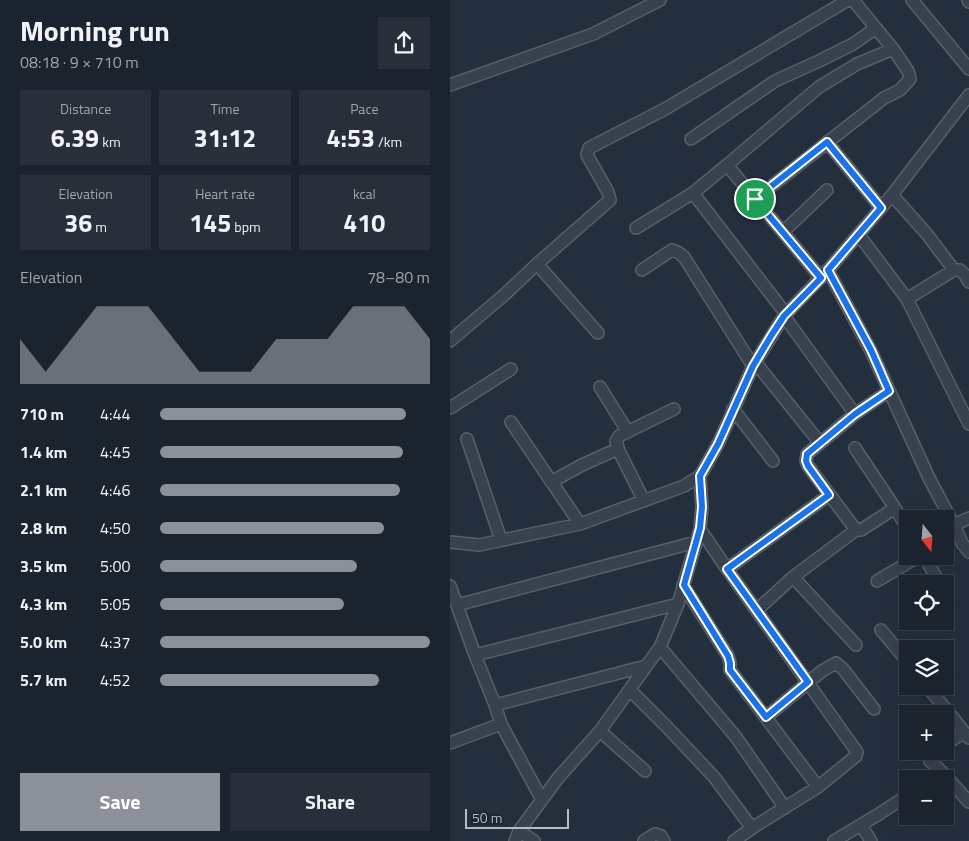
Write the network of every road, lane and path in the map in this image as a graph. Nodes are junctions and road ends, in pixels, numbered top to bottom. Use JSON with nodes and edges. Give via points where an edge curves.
{"nodes":[{"id":1,"x":660,"y":0,"type":"edge"},
{"id":2,"x":848,"y":0,"type":"edge"},
{"id":3,"x":854,"y":0,"type":"edge"},
{"id":4,"x":912,"y":0,"type":"edge"},
{"id":5,"x":876,"y":28,"type":"junction"},
{"id":6,"x":893,"y":49,"type":"junction"},
{"id":7,"x":969,"y":69,"type":"edge"},
{"id":8,"x":450,"y":85,"type":"edge"},
{"id":9,"x":969,"y":96,"type":"edge"},
{"id":10,"x":691,"y":139,"type":"dead end"},
{"id":11,"x":827,"y":142,"type":"junction"},
{"id":12,"x":728,"y":165,"type":"junction"},
{"id":13,"x":827,"y":190,"type":"dead end"},
{"id":14,"x":693,"y":193,"type":"junction"},
{"id":15,"x":892,"y":195,"type":"junction"},
{"id":16,"x":755,"y":199,"type":"junction"},
{"id":17,"x":881,"y":208,"type":"junction"},
{"id":18,"x":636,"y":228,"type":"dead end"},
{"id":19,"x":783,"y":232,"type":"junction"},
{"id":20,"x":858,"y":234,"type":"junction"},
{"id":21,"x":536,"y":264,"type":"junction"},
{"id":22,"x":961,"y":267,"type":"edge"},
{"id":23,"x":642,"y":270,"type":"dead end"},
{"id":24,"x":824,"y":274,"type":"junction"},
{"id":25,"x":969,"y":282,"type":"edge"},
{"id":26,"x":907,"y":299,"type":"junction"},
{"id":27,"x":785,"y":315,"type":"junction"},
{"id":28,"x":598,"y":333,"type":"dead end"},
{"id":29,"x":450,"y":340,"type":"edge"},
{"id":30,"x":754,"y":364,"type":"junction"},
{"id":31,"x":511,"y":369,"type":"dead end"},
{"id":32,"x":600,"y":387,"type":"dead end"},
{"id":33,"x":889,"y":391,"type":"junction"},
{"id":34,"x":450,"y":408,"type":"edge"},
{"id":35,"x":674,"y":409,"type":"dead end"},
{"id":36,"x":733,"y":409,"type":"junction"},
{"id":37,"x":855,"y":414,"type":"junction"},
{"id":38,"x":510,"y":422,"type":"dead end"},
{"id":39,"x":969,"y":424,"type":"edge"},
{"id":40,"x":628,"y":432,"type":"junction"},
{"id":41,"x":467,"y":439,"type":"dead end"},
{"id":42,"x":820,"y":443,"type":"junction"},
{"id":43,"x":855,"y":448,"type":"dead end"},
{"id":44,"x":619,"y":451,"type":"junction"},
{"id":45,"x":773,"y":460,"type":"dead end"},
{"id":46,"x":700,"y":476,"type":"junction"},
{"id":47,"x":551,"y":482,"type":"junction"},
{"id":48,"x":829,"y":495,"type":"junction"},
{"id":49,"x":644,"y":501,"type":"junction"},
{"id":50,"x":895,"y":508,"type":"junction"},
{"id":51,"x":946,"y":510,"type":"edge"},
{"id":52,"x":899,"y":514,"type":"edge"},
{"id":53,"x":969,"y":518,"type":"edge"},
{"id":54,"x":580,"y":524,"type":"junction"},
{"id":55,"x":954,"y":525,"type":"joint"},
{"id":56,"x":700,"y":528,"type":"junction"},
{"id":57,"x":856,"y":530,"type":"junction"},
{"id":58,"x":501,"y":540,"type":"junction"},
{"id":59,"x":450,"y":542,"type":"edge"},
{"id":60,"x":696,"y":542,"type":"junction"},
{"id":61,"x":969,"y":552,"type":"edge"},
{"id":62,"x":904,"y":565,"type":"edge"},
{"id":63,"x":727,"y":569,"type":"junction"},
{"id":64,"x":793,"y":578,"type":"junction"},
{"id":65,"x":877,"y":581,"type":"dead end"},
{"id":66,"x":684,"y":585,"type":"junction"},
{"id":67,"x":450,"y":586,"type":"edge"},
{"id":68,"x":678,"y":604,"type":"junction"},
{"id":69,"x":457,"y":605,"type":"junction"},
{"id":70,"x":756,"y":610,"type":"junction"},
{"id":71,"x":881,"y":630,"type":"dead end"},
{"id":72,"x":856,"y":645,"type":"dead end"},
{"id":73,"x":660,"y":647,"type":"junction"},
{"id":74,"x":899,"y":651,"type":"edge"},
{"id":75,"x":475,"y":655,"type":"junction"},
{"id":76,"x":646,"y":666,"type":"junction"},
{"id":77,"x":808,"y":682,"type":"junction"},
{"id":78,"x":630,"y":690,"type":"junction"},
{"id":79,"x":934,"y":695,"type":"edge"},
{"id":80,"x":495,"y":705,"type":"junction"},
{"id":81,"x":874,"y":709,"type":"dead end"},
{"id":82,"x":766,"y":717,"type":"junction"},
{"id":83,"x":501,"y":724,"type":"junction"},
{"id":84,"x":600,"y":731,"type":"junction"},
{"id":85,"x":966,"y":735,"type":"edge"},
{"id":86,"x":954,"y":741,"type":"edge"},
{"id":87,"x":450,"y":743,"type":"edge"},
{"id":88,"x":930,"y":760,"type":"edge"},
{"id":89,"x":940,"y":770,"type":"edge"},
{"id":90,"x":644,"y":771,"type":"dead end"},
{"id":91,"x":954,"y":785,"type":"edge"},
{"id":92,"x":818,"y":787,"type":"junction"},
{"id":93,"x":542,"y":800,"type":"junction"},
{"id":94,"x":899,"y":801,"type":"edge"},
{"id":95,"x":969,"y":802,"type":"edge"},
{"id":96,"x":785,"y":808,"type":"junction"},
{"id":97,"x":861,"y":825,"type":"junction"},
{"id":98,"x":752,"y":828,"type":"junction"},
{"id":99,"x":517,"y":836,"type":"edge"},
{"id":100,"x":738,"y":840,"type":"edge"},
{"id":101,"x":534,"y":841,"type":"edge"},
{"id":102,"x":644,"y":841,"type":"edge"},
{"id":103,"x":664,"y":841,"type":"edge"},
{"id":104,"x":834,"y":841,"type":"edge"},
{"id":105,"x":871,"y":841,"type":"edge"}],
"edges":[{"from":1,"to":8,"type":"street","via":[[593,34]]},
{"from":2,"to":21,"type":"street","via":[[665,109],[589,148],[587,155],[610,200]]},
{"from":3,"to":5,"type":"street"},
{"from":4,"to":7,"type":"street"},
{"from":5,"to":6,"type":"street"},
{"from":5,"to":10,"type":"street","via":[[845,48],[775,81]]},
{"from":6,"to":11,"type":"street","via":[[910,79],[900,90],[884,98]]},
{"from":6,"to":12,"type":"street","via":[[857,64],[819,87]]},
{"from":9,"to":15,"type":"street"},
{"from":11,"to":16,"type":"street"},
{"from":11,"to":17,"type":"street"},
{"from":12,"to":14,"type":"street"},
{"from":12,"to":16,"type":"street"},
{"from":13,"to":19,"type":"street"},
{"from":14,"to":18,"type":"street"},
{"from":14,"to":27,"type":"street"},
{"from":15,"to":17,"type":"street"},
{"from":15,"to":22,"type":"street"},
{"from":16,"to":19,"type":"street"},
{"from":17,"to":20,"type":"street"},
{"from":19,"to":24,"type":"street"},
{"from":20,"to":24,"type":"street"},
{"from":20,"to":26,"type":"street"},
{"from":21,"to":28,"type":"street"},
{"from":21,"to":29,"type":"street"},
{"from":22,"to":25,"type":"street"},
{"from":22,"to":26,"type":"street"},
{"from":23,"to":30,"type":"street","via":[[672,250],[684,257]]},
{"from":24,"to":27,"type":"street"},
{"from":24,"to":33,"type":"street","via":[[871,350]]},
{"from":26,"to":39,"type":"street"},
{"from":27,"to":30,"type":"street"},
{"from":27,"to":37,"type":"street"},
{"from":30,"to":36,"type":"street"},
{"from":30,"to":42,"type":"street"},
{"from":31,"to":34,"type":"street"},
{"from":32,"to":40,"type":"street"},
{"from":33,"to":37,"type":"street"},
{"from":33,"to":51,"type":"street"},
{"from":35,"to":40,"type":"street"},
{"from":36,"to":45,"type":"street"},
{"from":36,"to":46,"type":"street"},
{"from":37,"to":42,"type":"street"},
{"from":38,"to":47,"type":"street"},
{"from":40,"to":44,"type":"street","via":[[618,436]]},
{"from":41,"to":58,"type":"street"},
{"from":42,"to":48,"type":"street","via":[[807,454],[806,461]]},
{"from":43,"to":50,"type":"street"},
{"from":44,"to":47,"type":"street","via":[[582,464]]},
{"from":44,"to":49,"type":"street"},
{"from":46,"to":49,"type":"street","via":[[684,486]]},
{"from":46,"to":56,"type":"street"},
{"from":47,"to":54,"type":"street"},
{"from":48,"to":57,"type":"street"},
{"from":48,"to":63,"type":"street"},
{"from":49,"to":54,"type":"street"},
{"from":50,"to":52,"type":"street"},
{"from":50,"to":57,"type":"street"},
{"from":53,"to":55,"type":"street"},
{"from":54,"to":58,"type":"street"},
{"from":55,"to":61,"type":"street"},
{"from":56,"to":60,"type":"street"},
{"from":56,"to":63,"type":"street"},
{"from":57,"to":64,"type":"street"},
{"from":58,"to":59,"type":"street","via":[[479,545]]},
{"from":60,"to":66,"type":"street"},
{"from":60,"to":69,"type":"street"},
{"from":62,"to":65,"type":"street"},
{"from":63,"to":70,"type":"street"},
{"from":64,"to":70,"type":"street"},
{"from":64,"to":72,"type":"street"},
{"from":66,"to":68,"type":"street"},
{"from":66,"to":82,"type":"street","via":[[728,656],[730,670]]},
{"from":67,"to":69,"type":"street"},
{"from":68,"to":73,"type":"street"},
{"from":68,"to":75,"type":"street"},
{"from":69,"to":75,"type":"street"},
{"from":70,"to":77,"type":"street"},
{"from":71,"to":74,"type":"street"},
{"from":73,"to":76,"type":"street"},
{"from":73,"to":96,"type":"street","via":[[736,737]]},
{"from":75,"to":80,"type":"street"},
{"from":76,"to":78,"type":"street"},
{"from":76,"to":80,"type":"street"},
{"from":77,"to":81,"type":"street","via":[[836,663]]},
{"from":77,"to":82,"type":"street"},
{"from":77,"to":92,"type":"street","via":[[857,752]]},
{"from":78,"to":84,"type":"street"},
{"from":78,"to":98,"type":"street","via":[[714,777]]},
{"from":79,"to":85,"type":"street"},
{"from":80,"to":83,"type":"street"},
{"from":82,"to":92,"type":"street"},
{"from":83,"to":87,"type":"street"},
{"from":83,"to":93,"type":"street"},
{"from":84,"to":90,"type":"street"},
{"from":84,"to":93,"type":"street"},
{"from":85,"to":86,"type":"street"},
{"from":88,"to":89,"type":"street"},
{"from":91,"to":95,"type":"street"},
{"from":92,"to":96,"type":"street"},
{"from":93,"to":99,"type":"street"},
{"from":94,"to":97,"type":"street"},
{"from":96,"to":98,"type":"street"},
{"from":97,"to":104,"type":"street"},
{"from":97,"to":105,"type":"street"},
{"from":98,"to":100,"type":"street"},
{"from":99,"to":101,"type":"street"},
{"from":102,"to":103,"type":"street","via":[[655,834]]}]}
